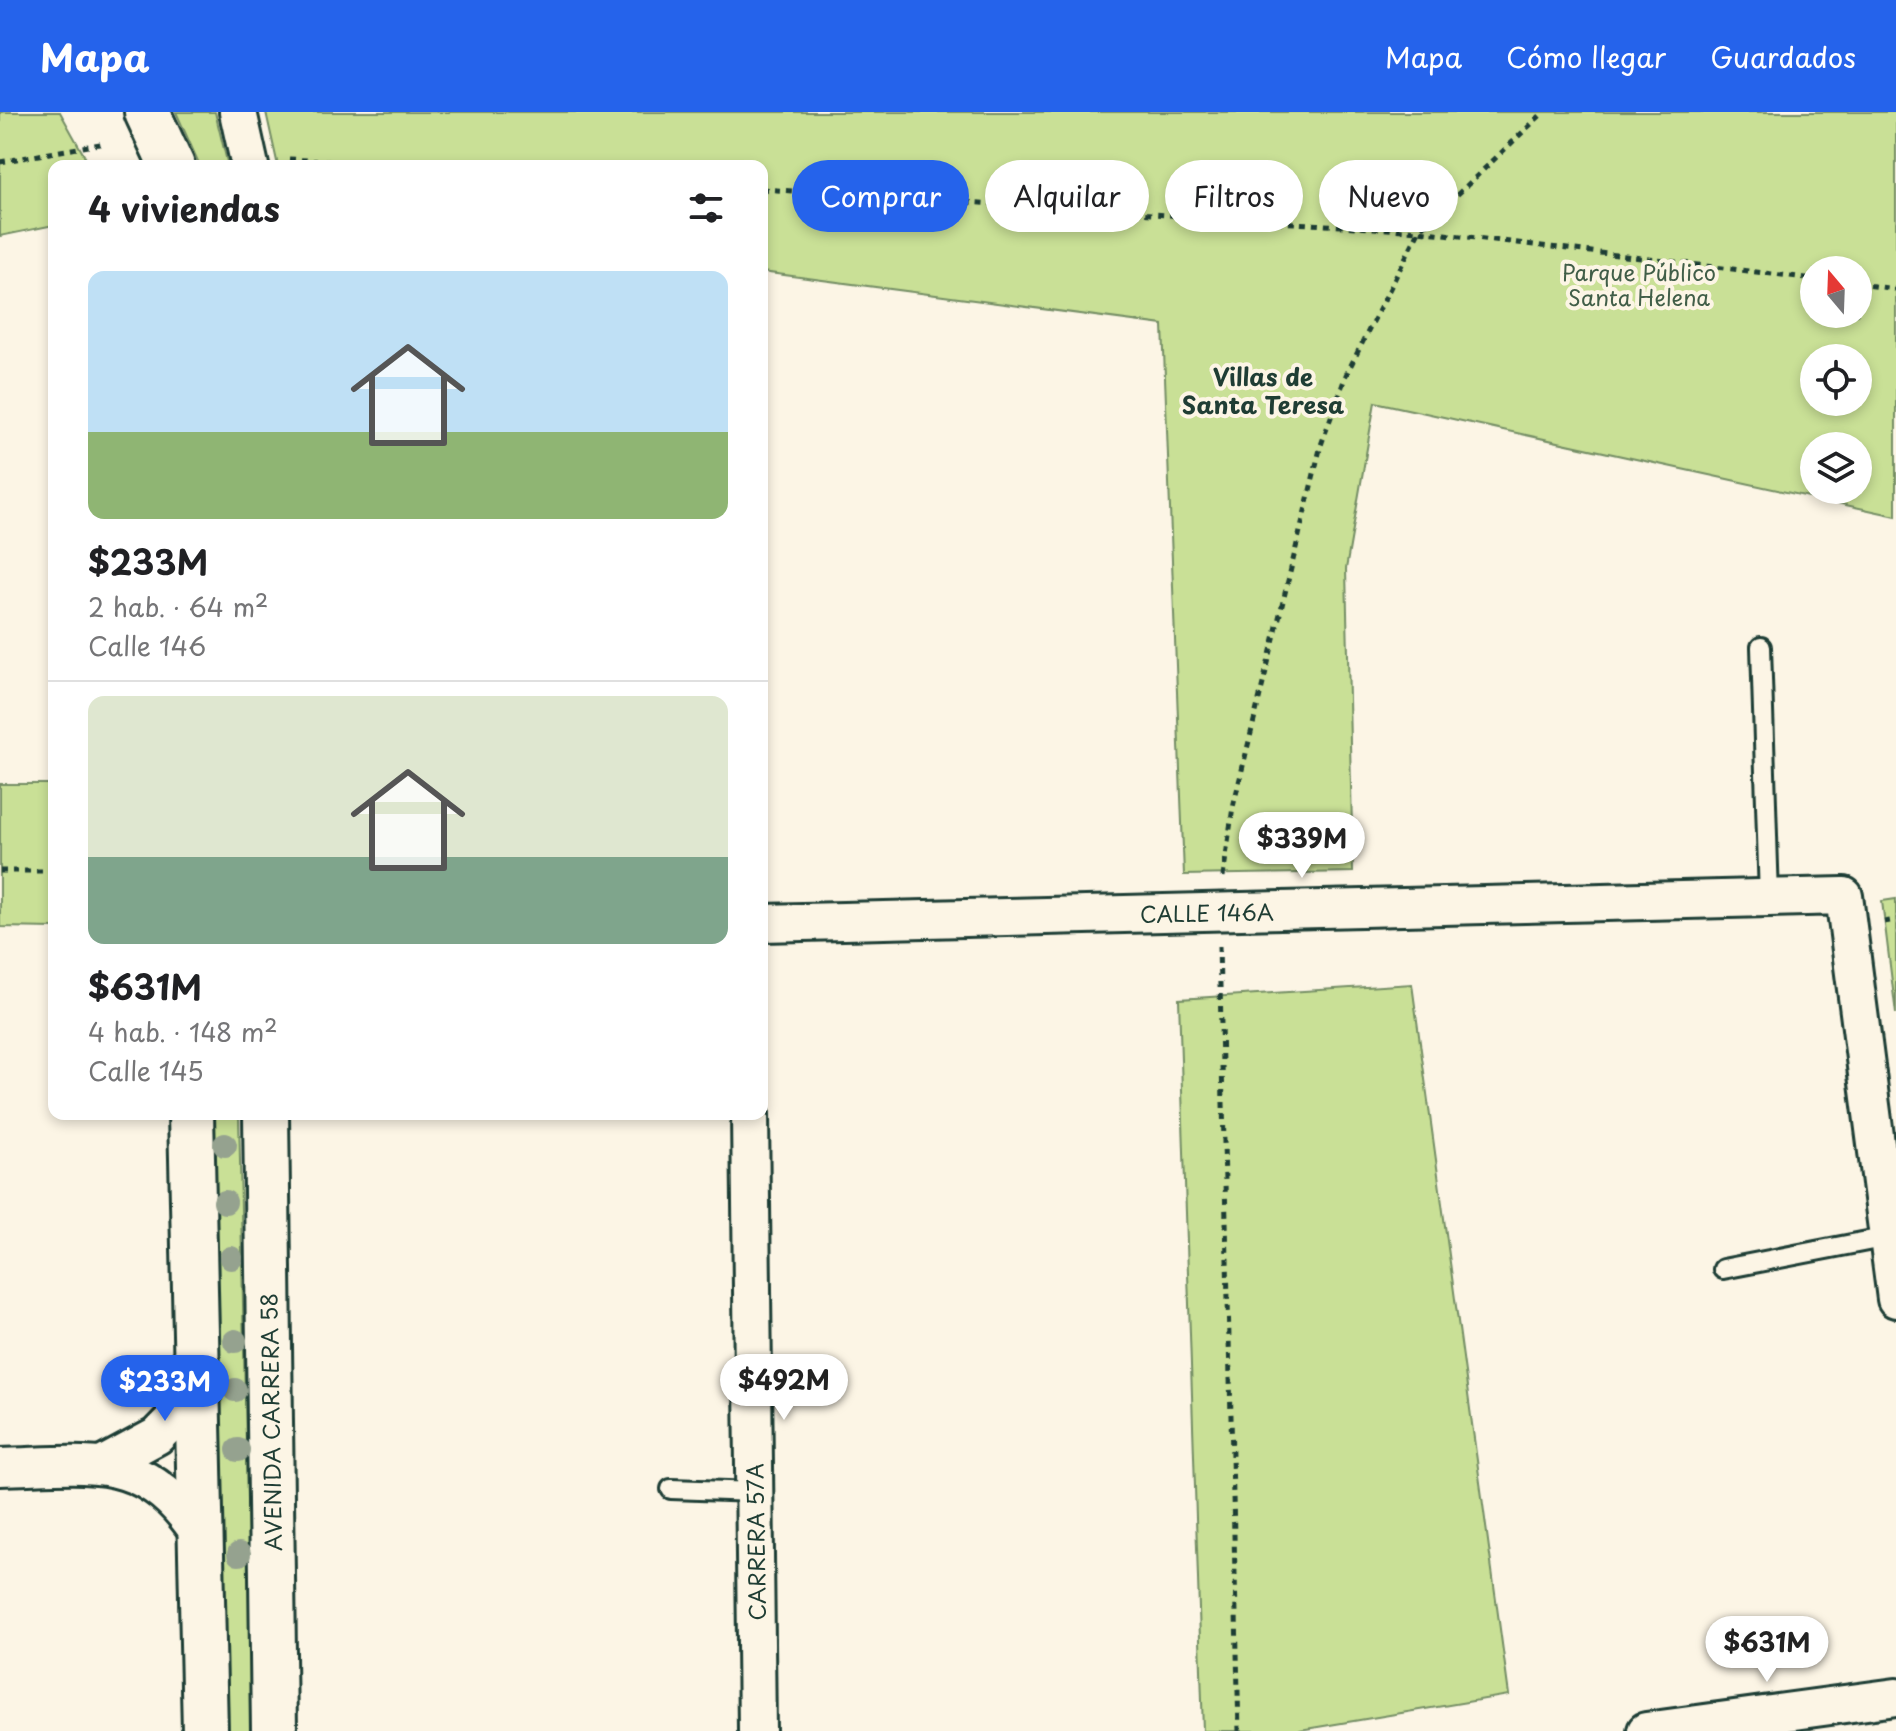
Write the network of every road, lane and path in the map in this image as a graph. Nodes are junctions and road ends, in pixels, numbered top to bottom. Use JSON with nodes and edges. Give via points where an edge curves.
{"nodes":[{"id":1,"x":238,"y":112,"type":"edge"},
{"id":2,"x":1544,"y":112,"type":"edge"},
{"id":3,"x":105,"y":143,"type":"dead end"},
{"id":4,"x":289,"y":159,"type":"dead end"},
{"id":5,"x":249,"y":160,"type":"edge"},
{"id":6,"x":305,"y":160,"type":"edge"},
{"id":7,"x":0,"y":162,"type":"edge"},
{"id":8,"x":768,"y":189,"type":"edge"},
{"id":9,"x":1458,"y":194,"type":"edge"},
{"id":10,"x":1319,"y":225,"type":"edge"},
{"id":11,"x":1418,"y":232,"type":"edge"},
{"id":12,"x":1427,"y":232,"type":"edge"},
{"id":13,"x":1800,"y":277,"type":"edge"},
{"id":14,"x":1872,"y":286,"type":"edge"},
{"id":15,"x":1896,"y":289,"type":"edge"},
{"id":16,"x":1761,"y":647,"type":"dead end"},
{"id":17,"x":0,"y":871,"type":"edge"},
{"id":18,"x":48,"y":871,"type":"edge"},
{"id":19,"x":1769,"y":898,"type":"junction"},
{"id":20,"x":1218,"y":912,"type":"junction"},
{"id":21,"x":768,"y":923,"type":"edge"},
{"id":22,"x":191,"y":1120,"type":"edge"},
{"id":23,"x":266,"y":1120,"type":"edge"},
{"id":24,"x":750,"y":1120,"type":"edge"},
{"id":25,"x":1888,"y":1237,"type":"junction"},
{"id":26,"x":1723,"y":1269,"type":"dead end"},
{"id":27,"x":1896,"y":1299,"type":"edge"},
{"id":28,"x":198,"y":1394,"type":"junction"},
{"id":29,"x":105,"y":1464,"type":"junction"},
{"id":30,"x":0,"y":1467,"type":"edge"},
{"id":31,"x":671,"y":1489,"type":"dead end"},
{"id":32,"x":755,"y":1492,"type":"junction"},
{"id":33,"x":201,"y":1536,"type":"junction"},
{"id":34,"x":1896,"y":1697,"type":"edge"},
{"id":35,"x":205,"y":1731,"type":"edge"},
{"id":36,"x":274,"y":1731,"type":"edge"},
{"id":37,"x":757,"y":1731,"type":"edge"},
{"id":38,"x":1239,"y":1731,"type":"edge"},
{"id":39,"x":1646,"y":1731,"type":"edge"}],
"edges":[{"from":1,"to":5,"type":"street"},
{"from":2,"to":9,"type":"path"},
{"from":3,"to":7,"type":"path"},
{"from":4,"to":6,"type":"path"},
{"from":8,"to":10,"type":"path"},
{"from":11,"to":20,"type":"path","via":[[1346,375],[1321,445],[1233,807]]},
{"from":12,"to":13,"type":"path"},
{"from":14,"to":15,"type":"path"},
{"from":16,"to":19,"type":"lane"},
{"from":17,"to":18,"type":"path"},
{"from":19,"to":20,"type":"street","name":"CALLE 146A"},
{"from":19,"to":25,"type":"street","name":"CALLE 146A","via":[[1844,896]]},
{"from":20,"to":21,"type":"street","name":"CALLE 146A"},
{"from":20,"to":38,"type":"path"},
{"from":22,"to":28,"type":"main road"},
{"from":23,"to":36,"type":"main road","name":"AVENIDA CARRERA 58"},
{"from":24,"to":32,"type":"street","name":"CARRERA 57A"},
{"from":25,"to":26,"type":"lane"},
{"from":25,"to":27,"type":"street"},
{"from":28,"to":29,"type":"street","via":[[157,1436]]},
{"from":28,"to":33,"type":"main road"},
{"from":29,"to":30,"type":"street"},
{"from":29,"to":33,"type":"street","via":[[162,1489]]},
{"from":31,"to":32,"type":"lane"},
{"from":32,"to":37,"type":"street","name":"CARRERA 57A"},
{"from":33,"to":35,"type":"main road"},
{"from":34,"to":39,"type":"street"}]}
